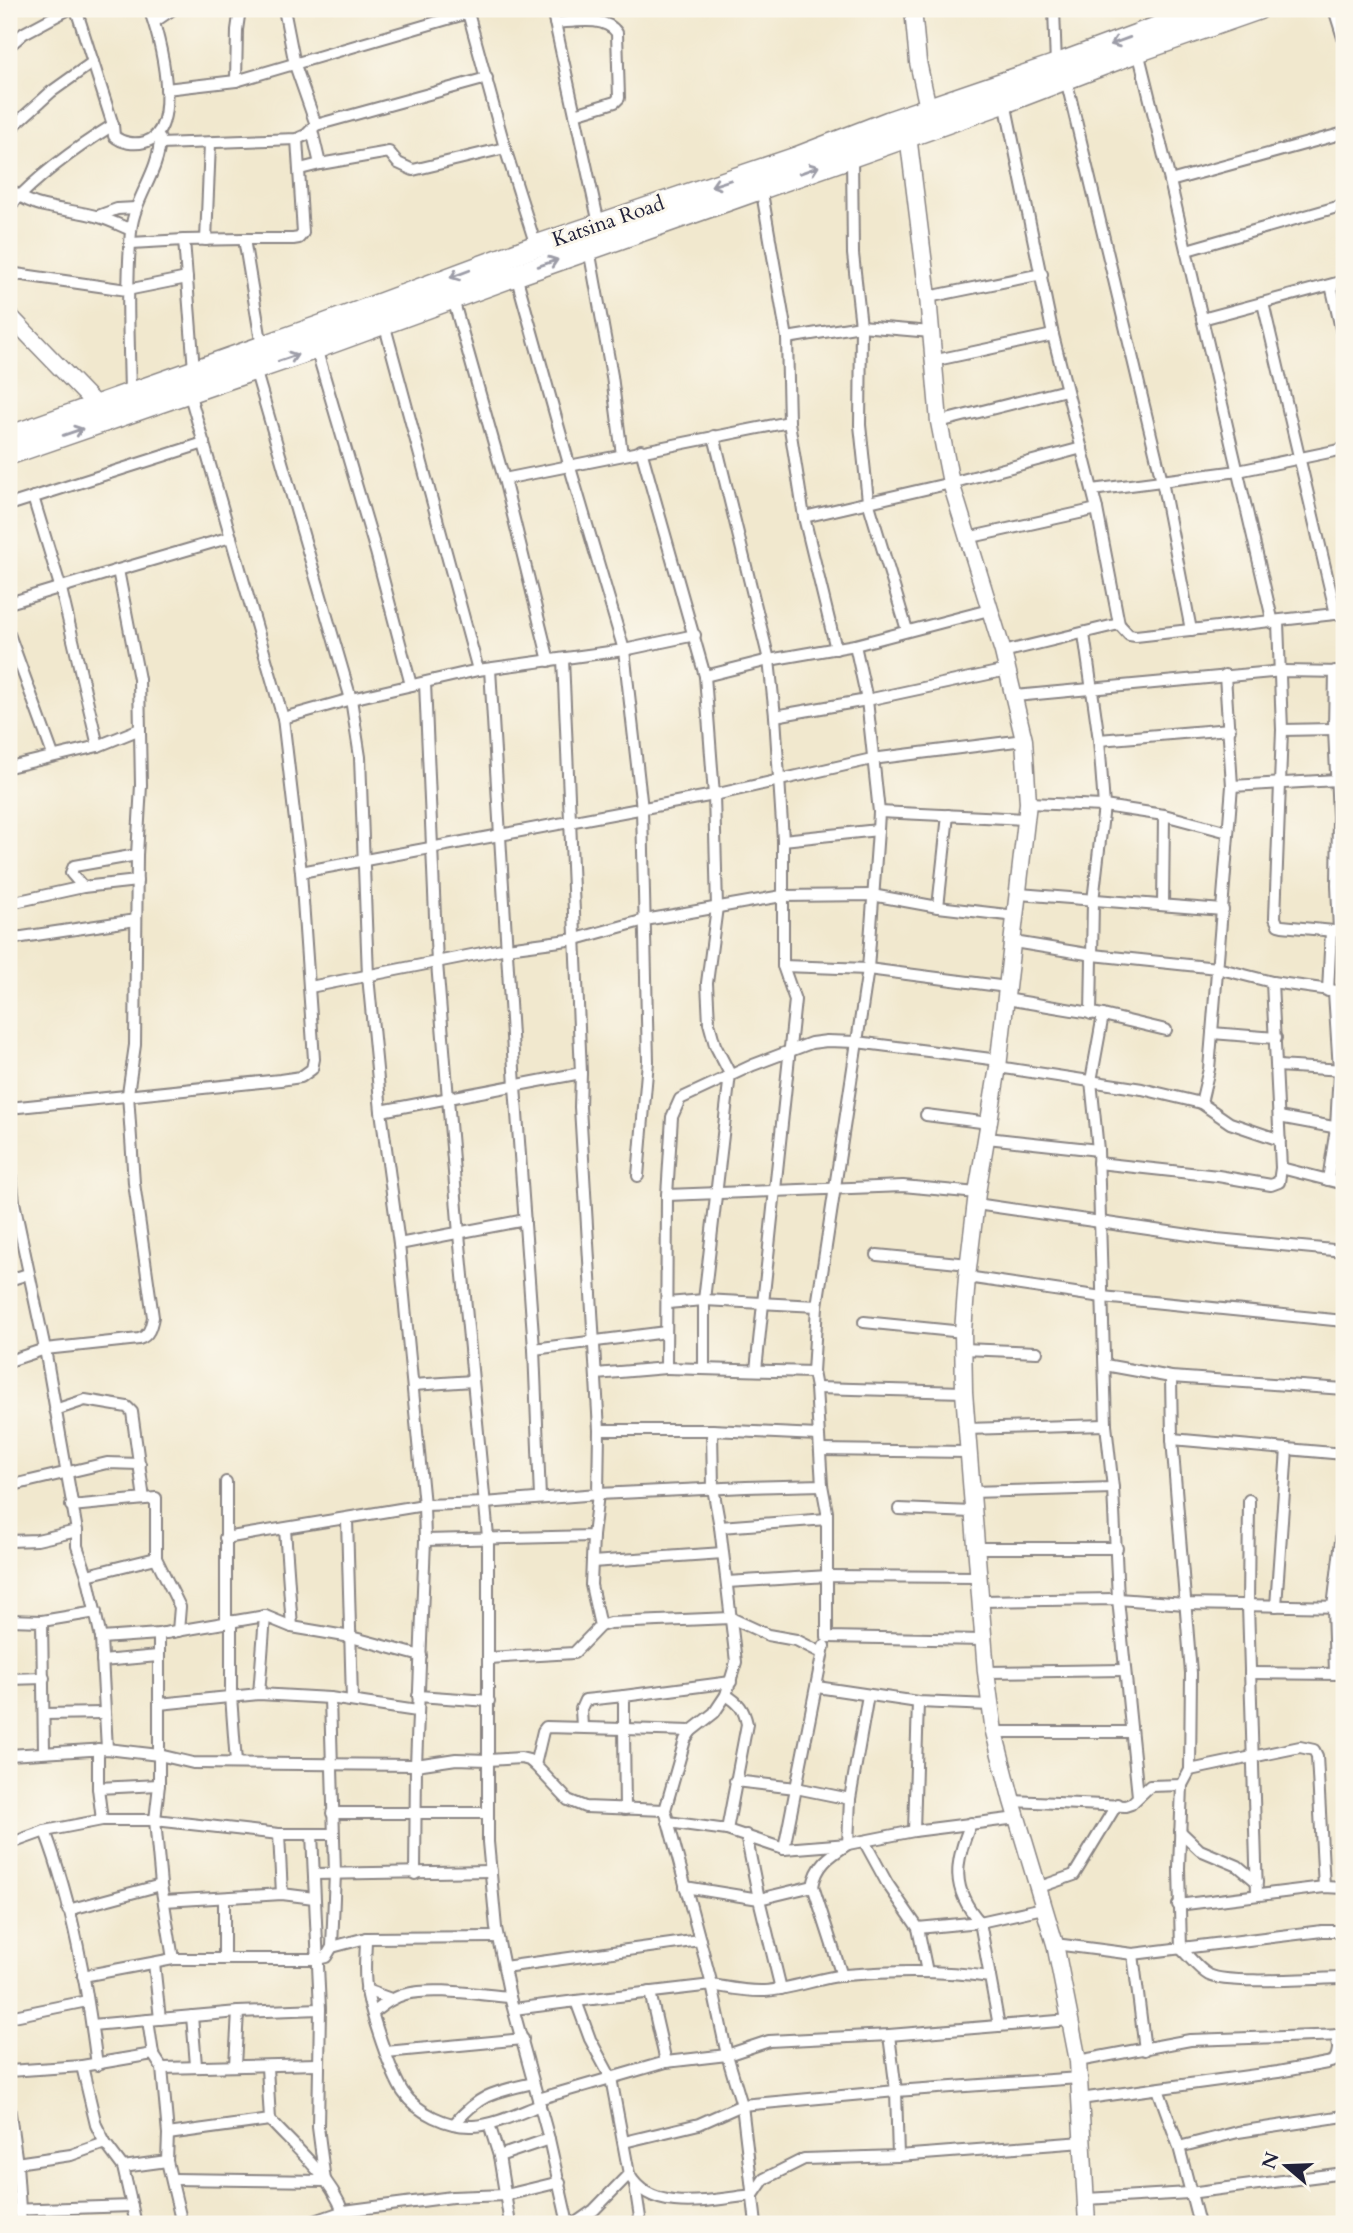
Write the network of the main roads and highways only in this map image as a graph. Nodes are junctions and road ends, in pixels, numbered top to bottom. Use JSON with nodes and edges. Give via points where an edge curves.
{"nodes":[{"id":1,"x":1207,"y":9,"type":"edge"},
{"id":2,"x":1258,"y":9,"type":"edge"},
{"id":3,"x":1061,"y":72,"type":"junction"},
{"id":4,"x":897,"y":132,"type":"junction"},
{"id":5,"x":99,"y":413,"type":"junction"},
{"id":6,"x":9,"y":437,"type":"edge"},
{"id":7,"x":9,"y":454,"type":"edge"}],
"edges":[{"from":1,"to":3,"type":"highway","name":"Katsina Road","one_way":true},
{"from":2,"to":3,"type":"highway"},
{"from":3,"to":4,"type":"highway","via":[[1005,102]]},
{"from":3,"to":4,"type":"highway","name":"Katsina Road","via":[[928,108]]},
{"from":5,"to":4,"type":"highway","one_way":true,"via":[[189,392],[316,348],[852,154]]},
{"from":4,"to":5,"type":"highway","name":"Katsina Road","one_way":true,"via":[[796,158],[536,246],[130,393]]},
{"from":5,"to":6,"type":"highway","name":"Katsina Road"},
{"from":7,"to":5,"type":"highway","one_way":true}]}
